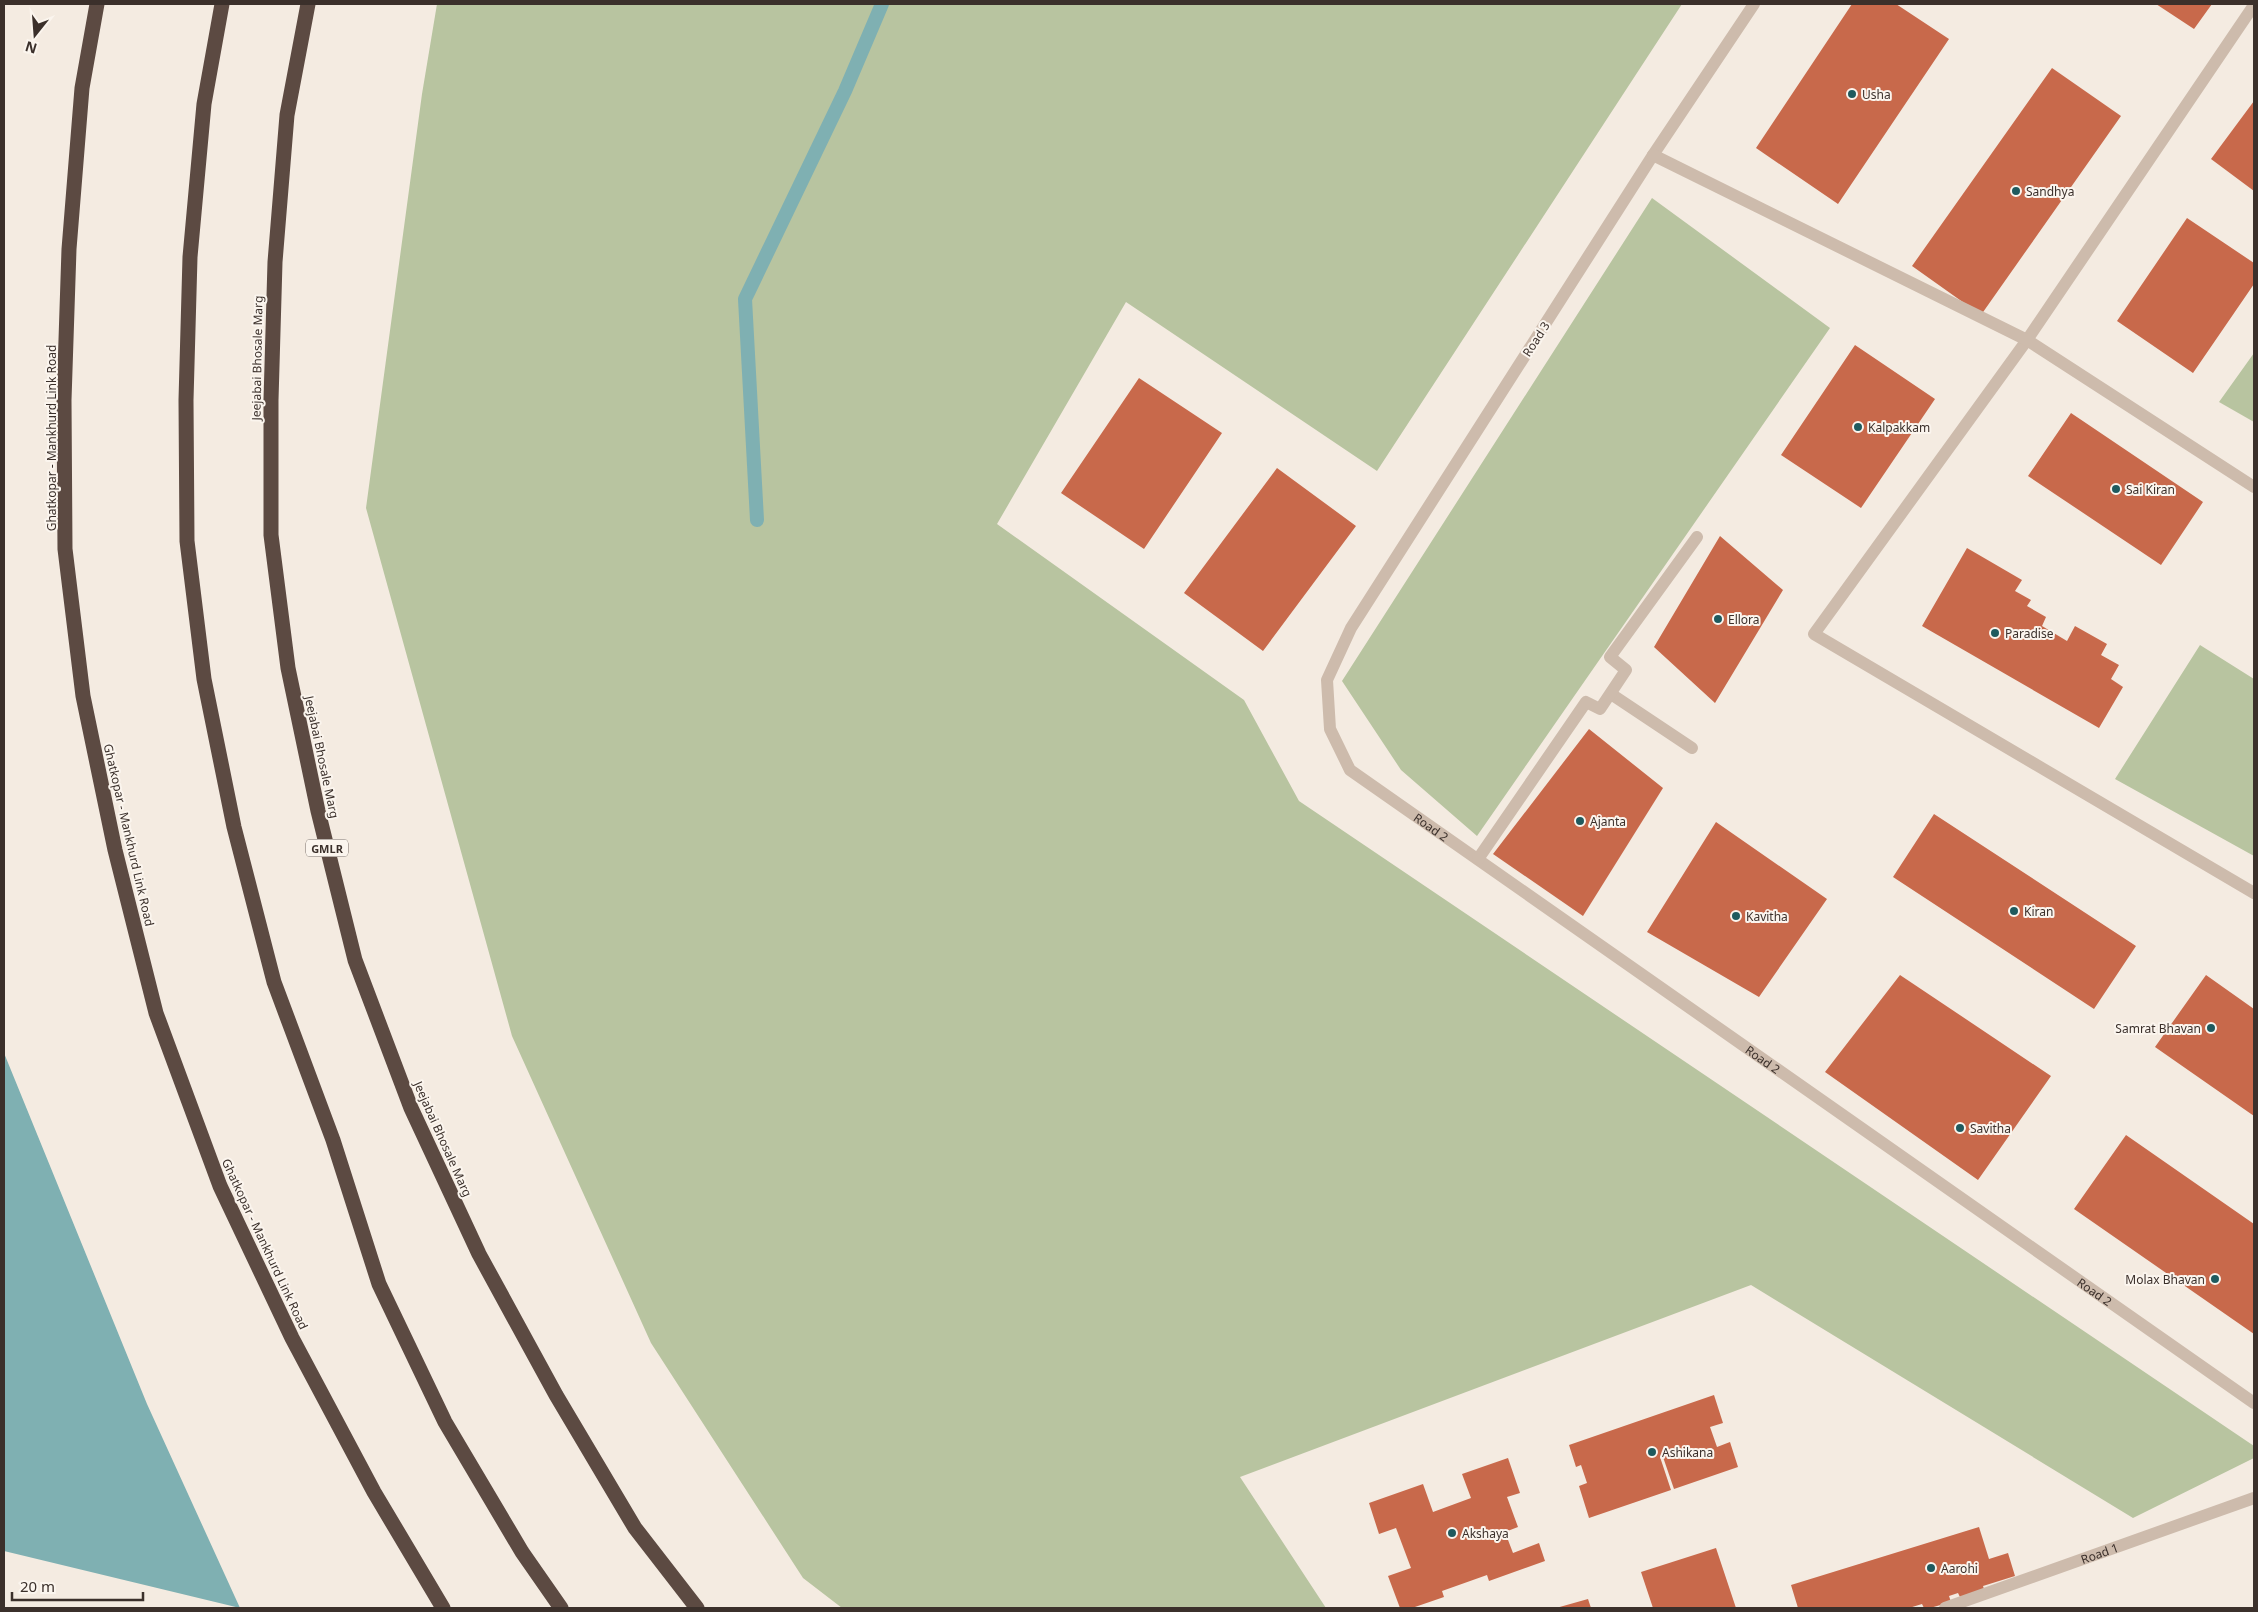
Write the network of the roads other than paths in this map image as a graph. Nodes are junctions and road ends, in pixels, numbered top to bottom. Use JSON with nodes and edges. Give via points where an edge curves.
{"nodes":[{"id":1,"x":97,"y":4,"type":"edge"},
{"id":2,"x":222,"y":4,"type":"edge"},
{"id":3,"x":308,"y":4,"type":"edge"},
{"id":4,"x":1754,"y":4,"type":"edge"},
{"id":5,"x":2254,"y":5,"type":"edge"},
{"id":6,"x":1653,"y":155,"type":"junction"},
{"id":7,"x":2027,"y":340,"type":"junction"},
{"id":8,"x":2254,"y":487,"type":"edge"},
{"id":9,"x":1697,"y":537,"type":"dead end"},
{"id":10,"x":1327,"y":680,"type":"joint"},
{"id":11,"x":1610,"y":694,"type":"junction"},
{"id":12,"x":1692,"y":748,"type":"dead end"},
{"id":13,"x":1478,"y":859,"type":"junction"},
{"id":14,"x":2254,"y":893,"type":"edge"},
{"id":15,"x":2254,"y":1402,"type":"edge"},
{"id":16,"x":2254,"y":1498,"type":"edge"},
{"id":17,"x":442,"y":1608,"type":"edge"},
{"id":18,"x":560,"y":1608,"type":"edge"},
{"id":19,"x":697,"y":1608,"type":"edge"},
{"id":20,"x":1944,"y":1608,"type":"edge"}],
"edges":[{"from":1,"to":17,"type":"highway","name":"Ghatkopar - Mankhurd Link Road","via":[[82,88],[69,249],[64,400],[65,549],[84,696],[115,850],[156,1013],[220,1186],[292,1338],[374,1492]]},
{"from":2,"to":18,"type":"highway","via":[[204,104],[190,257],[186,400],[188,541],[204,679],[234,827],[274,982],[333,1140],[379,1284],[445,1422],[522,1552]]},
{"from":3,"to":19,"type":"highway","name":"Jeejabai Bhosale Marg","number":"GMLR","via":[[287,115],[275,262],[271,526],[288,668],[318,811],[356,960],[411,1108],[479,1254],[556,1396],[635,1528]]},
{"from":4,"to":6,"type":"street","name":"Road 3"},
{"from":5,"to":7,"type":"street"},
{"from":6,"to":7,"type":"street"},
{"from":6,"to":10,"type":"street","name":"Road 3","via":[[1351,628]]},
{"from":7,"to":8,"type":"street"},
{"from":7,"to":14,"type":"street","via":[[1814,634]]},
{"from":9,"to":11,"type":"street","via":[[1610,656],[1626,670]]},
{"from":10,"to":13,"type":"street","name":"Road 2","via":[[1330,729],[1350,770]]},
{"from":11,"to":12,"type":"street"},
{"from":11,"to":13,"type":"street","via":[[1600,709],[1586,702]]},
{"from":13,"to":15,"type":"street","name":"Road 2"},
{"from":16,"to":20,"type":"street","name":"Road 1"}]}
